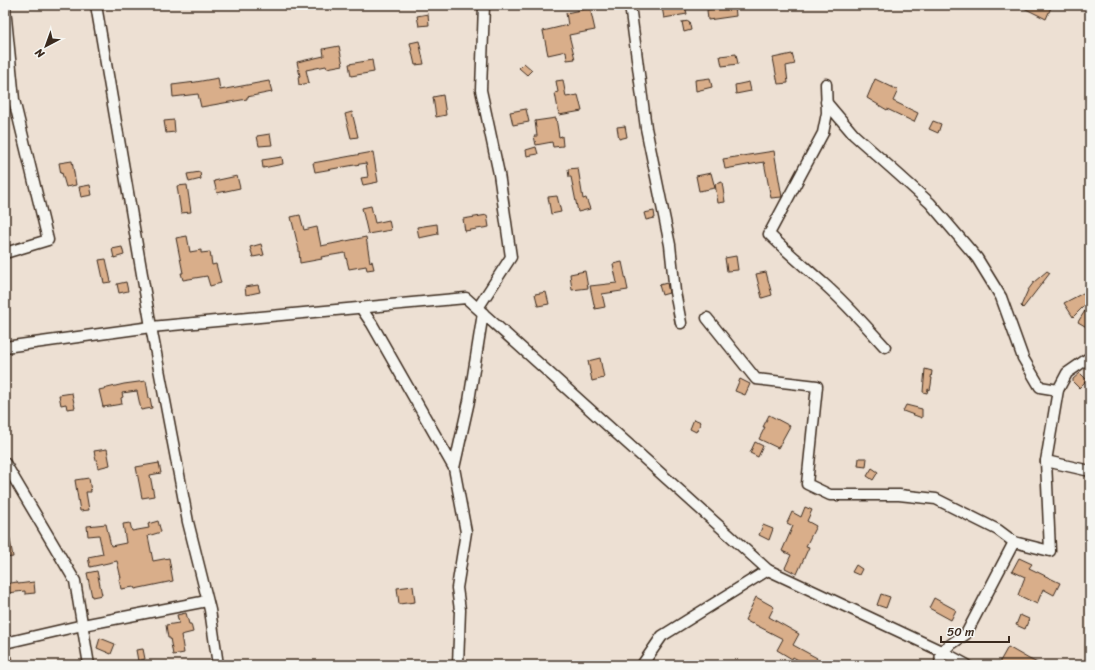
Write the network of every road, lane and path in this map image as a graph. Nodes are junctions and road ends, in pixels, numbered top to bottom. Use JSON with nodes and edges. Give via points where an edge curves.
{"nodes":[{"id":1,"x":96,"y":5,"type":"edge"},
{"id":2,"x":484,"y":5,"type":"edge"},
{"id":3,"x":630,"y":5,"type":"edge"},
{"id":4,"x":5,"y":8,"type":"edge"},
{"id":5,"x":826,"y":84,"type":"dead end"},
{"id":6,"x":10,"y":97,"type":"edge"},
{"id":7,"x":826,"y":102,"type":"junction"},
{"id":8,"x":5,"y":253,"type":"edge"},
{"id":9,"x":361,"y":308,"type":"junction"},
{"id":10,"x":481,"y":311,"type":"junction"},
{"id":11,"x":707,"y":318,"type":"dead end"},
{"id":12,"x":681,"y":323,"type":"dead end"},
{"id":13,"x":151,"y":327,"type":"junction"},
{"id":14,"x":885,"y":347,"type":"dead end"},
{"id":15,"x":5,"y":348,"type":"edge"},
{"id":16,"x":1090,"y":357,"type":"edge"},
{"id":17,"x":1058,"y":390,"type":"junction"},
{"id":18,"x":1046,"y":461,"type":"junction"},
{"id":19,"x":5,"y":463,"type":"edge"},
{"id":20,"x":454,"y":468,"type":"junction"},
{"id":21,"x":1090,"y":471,"type":"edge"},
{"id":22,"x":1014,"y":542,"type":"junction"},
{"id":23,"x":768,"y":570,"type":"junction"},
{"id":24,"x":207,"y":600,"type":"junction"},
{"id":25,"x":83,"y":625,"type":"junction"},
{"id":26,"x":5,"y":643,"type":"edge"},
{"id":27,"x":941,"y":651,"type":"junction"},
{"id":28,"x":89,"y":665,"type":"edge"},
{"id":29,"x":218,"y":665,"type":"edge"},
{"id":30,"x":458,"y":665,"type":"edge"},
{"id":31,"x":642,"y":665,"type":"edge"},
{"id":32,"x":940,"y":665,"type":"edge"},
{"id":33,"x":967,"y":665,"type":"edge"}],
"edges":[{"from":1,"to":13,"type":"street"},
{"from":2,"to":10,"type":"street","via":[[481,90],[499,174],[512,256]]},
{"from":3,"to":12,"type":"street","via":[[646,128],[670,245]]},
{"from":4,"to":6,"type":"street"},
{"from":5,"to":7,"type":"street"},
{"from":6,"to":8,"type":"street","via":[[48,240]]},
{"from":7,"to":14,"type":"street","via":[[827,113],[823,133],[769,234],[788,254],[824,284]]},
{"from":7,"to":17,"type":"street","via":[[854,135],[930,203],[977,258],[1000,297],[1024,358],[1040,387]]},
{"from":9,"to":10,"type":"street","via":[[466,298]]},
{"from":9,"to":13,"type":"street"},
{"from":9,"to":20,"type":"street"},
{"from":10,"to":20,"type":"street","via":[[469,401]]},
{"from":10,"to":23,"type":"street"},
{"from":11,"to":22,"type":"street","via":[[756,379],[817,386],[807,484],[830,495],[899,495],[936,499],[998,530]]},
{"from":13,"to":15,"type":"street"},
{"from":13,"to":24,"type":"street","via":[[188,522]]},
{"from":16,"to":17,"type":"street","via":[[1067,373]]},
{"from":17,"to":18,"type":"street"},
{"from":18,"to":21,"type":"street"},
{"from":18,"to":22,"type":"street","via":[[1050,551]]},
{"from":19,"to":25,"type":"street","via":[[75,580]]},
{"from":20,"to":30,"type":"street","via":[[466,532],[457,588],[460,610]]},
{"from":22,"to":27,"type":"street","via":[[966,634]]},
{"from":23,"to":27,"type":"street"},
{"from":23,"to":31,"type":"street","via":[[662,636]]},
{"from":24,"to":25,"type":"street"},
{"from":24,"to":29,"type":"street"},
{"from":25,"to":26,"type":"street"},
{"from":25,"to":28,"type":"street"},
{"from":27,"to":32,"type":"street"},
{"from":27,"to":33,"type":"street"}]}
